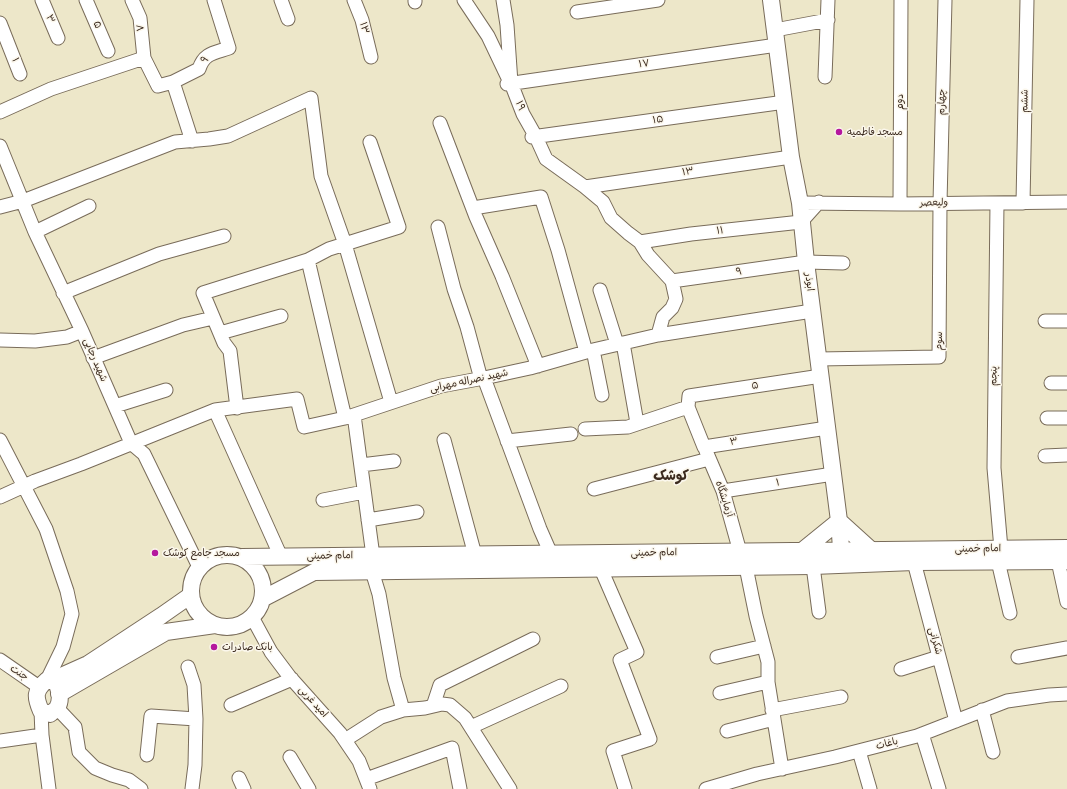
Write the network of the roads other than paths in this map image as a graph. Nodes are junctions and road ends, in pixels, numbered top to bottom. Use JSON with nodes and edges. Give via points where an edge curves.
{"nodes":[{"id":1,"x":42,"y":0,"type":"edge"},
{"id":2,"x":86,"y":0,"type":"edge"},
{"id":3,"x":132,"y":0,"type":"edge"},
{"id":4,"x":214,"y":0,"type":"edge"},
{"id":5,"x":281,"y":0,"type":"edge"},
{"id":6,"x":354,"y":0,"type":"edge"},
{"id":7,"x":464,"y":0,"type":"edge"},
{"id":8,"x":503,"y":0,"type":"edge"},
{"id":9,"x":658,"y":0,"type":"edge"},
{"id":10,"x":771,"y":0,"type":"edge"},
{"id":11,"x":828,"y":0,"type":"edge"},
{"id":12,"x":901,"y":0,"type":"edge"},
{"id":13,"x":945,"y":0,"type":"edge"},
{"id":14,"x":1027,"y":0,"type":"edge"},
{"id":15,"x":577,"y":12,"type":"dead end"},
{"id":16,"x":288,"y":19,"type":"dead end"},
{"id":17,"x":828,"y":20,"type":"junction"},
{"id":18,"x":0,"y":23,"type":"edge"},
{"id":19,"x":58,"y":38,"type":"dead end"},
{"id":20,"x":776,"y":38,"type":"junction"},
{"id":21,"x":108,"y":51,"type":"dead end"},
{"id":22,"x":371,"y":57,"type":"dead end"},
{"id":23,"x":144,"y":58,"type":"junction"},
{"id":24,"x":20,"y":74,"type":"dead end"},
{"id":25,"x":825,"y":76,"type":"dead end"},
{"id":26,"x":173,"y":82,"type":"junction"},
{"id":27,"x":509,"y":83,"type":"junction"},
{"id":28,"x":785,"y":102,"type":"junction"},
{"id":29,"x":0,"y":112,"type":"edge"},
{"id":30,"x":440,"y":123,"type":"dead end"},
{"id":31,"x":534,"y":137,"type":"junction"},
{"id":32,"x":192,"y":141,"type":"junction"},
{"id":33,"x":370,"y":142,"type":"dead end"},
{"id":34,"x":0,"y":146,"type":"edge"},
{"id":35,"x":791,"y":157,"type":"junction"},
{"id":36,"x":585,"y":187,"type":"junction"},
{"id":37,"x":23,"y":201,"type":"junction"},
{"id":38,"x":819,"y":202,"type":"junction"},
{"id":39,"x":1067,"y":202,"type":"edge"},
{"id":40,"x":800,"y":203,"type":"junction"},
{"id":41,"x":940,"y":203,"type":"junction"},
{"id":42,"x":997,"y":203,"type":"junction"},
{"id":43,"x":1023,"y":203,"type":"junction"},
{"id":44,"x":900,"y":204,"type":"junction"},
{"id":45,"x":89,"y":206,"type":"dead end"},
{"id":46,"x":0,"y":207,"type":"edge"},
{"id":47,"x":473,"y":208,"type":"junction"},
{"id":48,"x":801,"y":222,"type":"junction"},
{"id":49,"x":438,"y":227,"type":"dead end"},
{"id":50,"x":35,"y":232,"type":"junction"},
{"id":51,"x":224,"y":236,"type":"dead end"},
{"id":52,"x":640,"y":242,"type":"junction"},
{"id":53,"x":345,"y":244,"type":"junction"},
{"id":54,"x":308,"y":260,"type":"junction"},
{"id":55,"x":806,"y":262,"type":"junction"},
{"id":56,"x":843,"y":263,"type":"dead end"},
{"id":57,"x":672,"y":281,"type":"junction"},
{"id":58,"x":600,"y":290,"type":"dead end"},
{"id":59,"x":63,"y":293,"type":"junction"},
{"id":60,"x":812,"y":311,"type":"junction"},
{"id":61,"x":282,"y":316,"type":"dead end"},
{"id":62,"x":213,"y":318,"type":"junction"},
{"id":63,"x":1045,"y":321,"type":"dead end"},
{"id":64,"x":1067,"y":321,"type":"edge"},
{"id":65,"x":82,"y":331,"type":"junction"},
{"id":66,"x":220,"y":333,"type":"junction"},
{"id":67,"x":658,"y":335,"type":"junction"},
{"id":68,"x":0,"y":340,"type":"edge"},
{"id":69,"x":620,"y":344,"type":"junction"},
{"id":70,"x":589,"y":351,"type":"junction"},
{"id":71,"x":94,"y":358,"type":"junction"},
{"id":72,"x":818,"y":359,"type":"junction"},
{"id":73,"x":538,"y":366,"type":"junction"},
{"id":74,"x":820,"y":376,"type":"junction"},
{"id":75,"x":483,"y":378,"type":"junction"},
{"id":76,"x":1051,"y":383,"type":"dead end"},
{"id":77,"x":1067,"y":383,"type":"edge"},
{"id":78,"x":166,"y":390,"type":"dead end"},
{"id":79,"x":602,"y":396,"type":"dead end"},
{"id":80,"x":689,"y":401,"type":"junction"},
{"id":81,"x":391,"y":402,"type":"junction"},
{"id":82,"x":115,"y":406,"type":"junction"},
{"id":83,"x":237,"y":408,"type":"junction"},
{"id":84,"x":216,"y":410,"type":"junction"},
{"id":85,"x":349,"y":416,"type":"junction"},
{"id":86,"x":1047,"y":418,"type":"dead end"},
{"id":87,"x":1067,"y":418,"type":"edge"},
{"id":88,"x":637,"y":423,"type":"junction"},
{"id":89,"x":827,"y":428,"type":"junction"},
{"id":90,"x":585,"y":429,"type":"dead end"},
{"id":91,"x":571,"y":434,"type":"dead end"},
{"id":92,"x":0,"y":440,"type":"edge"},
{"id":93,"x":444,"y":440,"type":"dead end"},
{"id":94,"x":507,"y":441,"type":"junction"},
{"id":95,"x":131,"y":443,"type":"junction"},
{"id":96,"x":704,"y":447,"type":"junction"},
{"id":97,"x":1067,"y":455,"type":"edge"},
{"id":98,"x":1046,"y":456,"type":"dead end"},
{"id":99,"x":709,"y":459,"type":"junction"},
{"id":100,"x":394,"y":461,"type":"dead end"},
{"id":101,"x":361,"y":464,"type":"junction"},
{"id":102,"x":833,"y":474,"type":"junction"},
{"id":103,"x":23,"y":486,"type":"junction"},
{"id":104,"x":594,"y":489,"type":"dead end"},
{"id":105,"x":723,"y":491,"type":"junction"},
{"id":106,"x":364,"y":492,"type":"junction"},
{"id":107,"x":0,"y":497,"type":"edge"},
{"id":108,"x":323,"y":500,"type":"dead end"},
{"id":109,"x":417,"y":512,"type":"dead end"},
{"id":110,"x":368,"y":520,"type":"junction"},
{"id":111,"x":839,"y":521,"type":"junction"},
{"id":112,"x":871,"y":550,"type":"junction"},
{"id":113,"x":802,"y":551,"type":"junction"},
{"id":114,"x":740,"y":552,"type":"junction"},
{"id":115,"x":550,"y":554,"type":"junction"},
{"id":116,"x":475,"y":555,"type":"junction"},
{"id":117,"x":1000,"y":555,"type":"junction"},
{"id":118,"x":1064,"y":556,"type":"edge"},
{"id":119,"x":242,"y":557,"type":"junction"},
{"id":120,"x":281,"y":557,"type":"junction"},
{"id":121,"x":842,"y":558,"type":"junction"},
{"id":122,"x":914,"y":562,"type":"junction"},
{"id":123,"x":372,"y":564,"type":"junction"},
{"id":124,"x":812,"y":566,"type":"junction"},
{"id":125,"x":199,"y":567,"type":"junction"},
{"id":126,"x":746,"y":567,"type":"junction"},
{"id":127,"x":601,"y":569,"type":"junction"},
{"id":128,"x":191,"y":596,"type":"junction"},
{"id":129,"x":262,"y":599,"type":"junction"},
{"id":130,"x":1067,"y":602,"type":"edge"},
{"id":131,"x":819,"y":612,"type":"dead end"},
{"id":132,"x":1010,"y":613,"type":"dead end"},
{"id":133,"x":252,"y":617,"type":"junction"},
{"id":134,"x":215,"y":625,"type":"junction"},
{"id":135,"x":533,"y":639,"type":"dead end"},
{"id":136,"x":764,"y":646,"type":"junction"},
{"id":137,"x":1067,"y":648,"type":"edge"},
{"id":138,"x":717,"y":657,"type":"dead end"},
{"id":139,"x":939,"y":657,"type":"junction"},
{"id":140,"x":1018,"y":657,"type":"dead end"},
{"id":141,"x":0,"y":660,"type":"edge"},
{"id":142,"x":188,"y":667,"type":"dead end"},
{"id":143,"x":901,"y":669,"type":"dead end"},
{"id":144,"x":292,"y":679,"type":"junction"},
{"id":145,"x":45,"y":682,"type":"junction"},
{"id":146,"x":768,"y":682,"type":"junction"},
{"id":147,"x":561,"y":686,"type":"dead end"},
{"id":148,"x":720,"y":693,"type":"dead end"},
{"id":149,"x":1067,"y":694,"type":"edge"},
{"id":150,"x":841,"y":698,"type":"dead end"},
{"id":151,"x":58,"y":701,"type":"junction"},
{"id":152,"x":231,"y":705,"type":"dead end"},
{"id":153,"x":432,"y":706,"type":"junction"},
{"id":154,"x":403,"y":710,"type":"junction"},
{"id":155,"x":982,"y":710,"type":"junction"},
{"id":156,"x":41,"y":711,"type":"junction"},
{"id":157,"x":773,"y":715,"type":"junction"},
{"id":158,"x":196,"y":719,"type":"junction"},
{"id":159,"x":956,"y":721,"type":"junction"},
{"id":160,"x":471,"y":728,"type":"junction"},
{"id":161,"x":727,"y":731,"type":"dead end"},
{"id":162,"x":922,"y":734,"type":"junction"},
{"id":163,"x":42,"y":735,"type":"junction"},
{"id":164,"x":345,"y":740,"type":"junction"},
{"id":165,"x":0,"y":741,"type":"edge"},
{"id":166,"x":859,"y":751,"type":"junction"},
{"id":167,"x":993,"y":752,"type":"dead end"},
{"id":168,"x":147,"y":755,"type":"dead end"},
{"id":169,"x":290,"y":757,"type":"dead end"},
{"id":170,"x":782,"y":769,"type":"junction"},
{"id":171,"x":368,"y":784,"type":"edge"},
{"id":172,"x":49,"y":789,"type":"edge"},
{"id":173,"x":141,"y":789,"type":"edge"},
{"id":174,"x":192,"y":789,"type":"edge"},
{"id":175,"x":309,"y":789,"type":"edge"},
{"id":176,"x":460,"y":789,"type":"edge"},
{"id":177,"x":510,"y":789,"type":"edge"},
{"id":178,"x":624,"y":789,"type":"edge"},
{"id":179,"x":706,"y":789,"type":"edge"},
{"id":180,"x":870,"y":789,"type":"edge"},
{"id":181,"x":939,"y":789,"type":"edge"}],
"edges":[{"from":1,"to":19,"type":"street","name":"۳"},
{"from":2,"to":21,"type":"street","name":"۵"},
{"from":3,"to":23,"type":"street","name":"۷","via":[[140,18]]},
{"from":4,"to":26,"type":"street","name":"۹","via":[[229,48],[206,56],[199,69]]},
{"from":5,"to":16,"type":"street"},
{"from":6,"to":22,"type":"street","name":"۱۳"},
{"from":7,"to":27,"type":"street","via":[[488,36]]},
{"from":8,"to":27,"type":"street","name":"۱۹","via":[[507,25]]},
{"from":9,"to":15,"type":"street"},
{"from":10,"to":20,"type":"main road","name":"ابوذر"},
{"from":11,"to":17,"type":"street"},
{"from":12,"to":44,"type":"street","name":"دوم"},
{"from":13,"to":41,"type":"street","name":"چهارم"},
{"from":14,"to":43,"type":"street","name":"ششم"},
{"from":17,"to":20,"type":"street","name":"۱۷"},
{"from":17,"to":25,"type":"street"},
{"from":18,"to":24,"type":"street","name":"۱"},
{"from":20,"to":27,"type":"street","name":"۱۷"},
{"from":20,"to":28,"type":"main road","name":"ابوذر"},
{"from":23,"to":26,"type":"street","via":[[158,86]]},
{"from":23,"to":29,"type":"street","via":[[51,89]]},
{"from":26,"to":32,"type":"street"},
{"from":27,"to":31,"type":"street","name":"۱۹"},
{"from":28,"to":31,"type":"street","name":"۱۵"},
{"from":28,"to":35,"type":"main road","name":"ابوذر"},
{"from":30,"to":47,"type":"street"},
{"from":31,"to":36,"type":"street","name":"۱۹","via":[[546,159]]},
{"from":32,"to":37,"type":"street","via":[[175,142]]},
{"from":32,"to":53,"type":"street","via":[[228,136],[311,98],[321,176]]},
{"from":33,"to":53,"type":"street","via":[[399,227]]},
{"from":34,"to":37,"type":"street","name":"شهید رجایی"},
{"from":35,"to":36,"type":"street","name":"۱۳"},
{"from":35,"to":40,"type":"main road","name":"ابوذر"},
{"from":36,"to":52,"type":"street","name":"۱۹","via":[[603,202],[611,218]]},
{"from":37,"to":46,"type":"street"},
{"from":37,"to":50,"type":"street","name":"شهید رجایی"},
{"from":38,"to":40,"type":"street","name":"ولیعصر"},
{"from":38,"to":44,"type":"street","name":"ولیعصر"},
{"from":38,"to":48,"type":"street"},
{"from":39,"to":43,"type":"street","name":"ولیعصر"},
{"from":40,"to":48,"type":"main road","name":"ابوذر"},
{"from":41,"to":42,"type":"street","name":"ولیعصر"},
{"from":41,"to":44,"type":"street","name":"ولیعصر"},
{"from":41,"to":72,"type":"street","name":"سوم","via":[[939,357]]},
{"from":42,"to":43,"type":"street","name":"ولیعصر"},
{"from":42,"to":117,"type":"street","name":"پنجم","via":[[994,468]]},
{"from":45,"to":50,"type":"street"},
{"from":47,"to":70,"type":"street","via":[[541,197]]},
{"from":47,"to":73,"type":"street"},
{"from":48,"to":52,"type":"street","name":"۱۱"},
{"from":48,"to":55,"type":"main road","name":"ابوذر"},
{"from":49,"to":75,"type":"street","via":[[454,289]]},
{"from":50,"to":59,"type":"street","name":"شهید رجایی"},
{"from":51,"to":59,"type":"street","via":[[159,254]]},
{"from":52,"to":57,"type":"street","name":"۱۹","via":[[648,255]]},
{"from":53,"to":54,"type":"street"},
{"from":53,"to":81,"type":"street"},
{"from":54,"to":62,"type":"street","via":[[203,293]]},
{"from":54,"to":85,"type":"street"},
{"from":55,"to":56,"type":"street","name":"۹"},
{"from":55,"to":57,"type":"street","name":"۹"},
{"from":55,"to":60,"type":"main road","name":"ابوذر"},
{"from":57,"to":67,"type":"street","via":[[676,299],[672,308],[663,317]]},
{"from":58,"to":69,"type":"street"},
{"from":59,"to":65,"type":"street","name":"شهید رجایی"},
{"from":60,"to":67,"type":"street","name":"شهید نصراله مهرابی"},
{"from":60,"to":72,"type":"main road","name":"ابوذر"},
{"from":61,"to":66,"type":"street"},
{"from":62,"to":66,"type":"street"},
{"from":62,"to":71,"type":"street","via":[[183,325]]},
{"from":63,"to":64,"type":"street"},
{"from":65,"to":68,"type":"street","via":[[67,337],[35,341]]},
{"from":65,"to":71,"type":"street","name":"شهید رجایی"},
{"from":66,"to":83,"type":"street","via":[[230,351]]},
{"from":67,"to":69,"type":"street","name":"شهید نصراله مهرابی"},
{"from":69,"to":70,"type":"street","name":"شهید نصراله مهرابی"},
{"from":69,"to":88,"type":"street"},
{"from":70,"to":73,"type":"street","name":"شهید نصراله مهرابی"},
{"from":70,"to":79,"type":"street"},
{"from":71,"to":82,"type":"street","name":"شهید رجایی"},
{"from":72,"to":74,"type":"main road","name":"ابوذر"},
{"from":73,"to":75,"type":"street","name":"شهید نصراله مهرابی"},
{"from":74,"to":80,"type":"street","name":"۵"},
{"from":74,"to":89,"type":"main road","name":"ابوذر"},
{"from":75,"to":81,"type":"street","name":"شهید نصراله مهرابی","via":[[441,386]]},
{"from":75,"to":94,"type":"street"},
{"from":76,"to":77,"type":"street"},
{"from":78,"to":82,"type":"street"},
{"from":80,"to":88,"type":"street","via":[[669,414]]},
{"from":80,"to":96,"type":"street"},
{"from":81,"to":85,"type":"street","name":"شهید نصراله مهرابی"},
{"from":82,"to":95,"type":"street","name":"شهید رجایی"},
{"from":83,"to":84,"type":"street","name":"شهید نصراله مهرابی"},
{"from":83,"to":85,"type":"street","name":"شهید نصراله مهرابی","via":[[297,399],[304,427]]},
{"from":84,"to":95,"type":"street","name":"شهید نصراله مهرابی"},
{"from":84,"to":120,"type":"street"},
{"from":85,"to":101,"type":"street"},
{"from":86,"to":87,"type":"street"},
{"from":88,"to":90,"type":"street","via":[[628,427]]},
{"from":89,"to":96,"type":"street","name":"۳"},
{"from":89,"to":102,"type":"main road","name":"ابوذر"},
{"from":91,"to":94,"type":"street"},
{"from":92,"to":103,"type":"street"},
{"from":93,"to":116,"type":"street"},
{"from":94,"to":115,"type":"street"},
{"from":95,"to":103,"type":"street","name":"شهید نصراله مهرابی"},
{"from":95,"to":125,"type":"street","name":"شهید رجایی","via":[[144,454]]},
{"from":96,"to":99,"type":"street","name":"آزمایشگاه"},
{"from":97,"to":98,"type":"street"},
{"from":99,"to":104,"type":"street"},
{"from":99,"to":105,"type":"street","name":"آزمایشگاه"},
{"from":100,"to":101,"type":"street"},
{"from":101,"to":106,"type":"street"},
{"from":102,"to":105,"type":"street","name":"۱"},
{"from":102,"to":111,"type":"main road","name":"ابوذر"},
{"from":103,"to":107,"type":"street","name":"شهید نصراله مهرابی"},
{"from":103,"to":145,"type":"street","via":[[46,529],[72,614],[63,647]]},
{"from":105,"to":114,"type":"street","name":"آزمایشگاه"},
{"from":106,"to":108,"type":"street"},
{"from":106,"to":110,"type":"street"},
{"from":109,"to":110,"type":"street"},
{"from":110,"to":123,"type":"street"},
{"from":111,"to":112,"type":"main road"},
{"from":111,"to":113,"type":"main road"},
{"from":111,"to":121,"type":"main road","name":"ابوذر"},
{"from":112,"to":117,"type":"main road","name":"امام خمینی"},
{"from":112,"to":121,"type":"main road","name":"امام خمینی"},
{"from":113,"to":114,"type":"main road","name":"امام خمینی"},
{"from":113,"to":121,"type":"main road","name":"امام خمینی"},
{"from":114,"to":115,"type":"main road","name":"امام خمینی"},
{"from":115,"to":116,"type":"main road","name":"امام خمینی"},
{"from":116,"to":123,"type":"main road","name":"امام خمینی"},
{"from":117,"to":118,"type":"main road","name":"امام خمینی"},
{"from":117,"to":122,"type":"main road","name":"امام خمینی"},
{"from":117,"to":132,"type":"street","name":"پنجم"},
{"from":118,"to":130,"type":"street"},
{"from":119,"to":120,"type":"main road","name":"امام خمینی"},
{"from":119,"to":125,"type":"main road","via":[[219,555]]},
{"from":119,"to":129,"type":"main road","via":[[257,570],[262,579]]},
{"from":120,"to":123,"type":"main road","name":"امام خمینی"},
{"from":121,"to":122,"type":"main road","name":"امام خمینی"},
{"from":121,"to":124,"type":"main road","name":"امام خمینی"},
{"from":122,"to":139,"type":"street","name":"شکرانی"},
{"from":123,"to":127,"type":"main road","name":"امام خمینی"},
{"from":123,"to":129,"type":"main road","name":"امام خمینی","via":[[314,572]]},
{"from":123,"to":154,"type":"street","via":[[394,678]]},
{"from":124,"to":126,"type":"main road","name":"امام خمینی"},
{"from":124,"to":131,"type":"street"},
{"from":125,"to":128,"type":"main road","via":[[191,585]]},
{"from":126,"to":127,"type":"main road","name":"امام خمینی"},
{"from":126,"to":136,"type":"street"},
{"from":127,"to":178,"type":"street","via":[[637,652],[620,660],[650,739],[613,751]]},
{"from":128,"to":134,"type":"main road","via":[[199,614]]},
{"from":128,"to":145,"type":"main road","via":[[88,664]]},
{"from":129,"to":133,"type":"main road","via":[[259,609]]},
{"from":133,"to":134,"type":"main road","via":[[235,626]]},
{"from":133,"to":144,"type":"street","name":"امید غربی","via":[[271,652]]},
{"from":134,"to":151,"type":"main road","via":[[166,632]]},
{"from":135,"to":153,"type":"street","via":[[440,685]]},
{"from":136,"to":138,"type":"street"},
{"from":136,"to":146,"type":"street","via":[[768,662]]},
{"from":137,"to":140,"type":"street"},
{"from":139,"to":143,"type":"street"},
{"from":139,"to":159,"type":"street","name":"شکرانی"},
{"from":141,"to":145,"type":"street","name":"جنت"},
{"from":142,"to":158,"type":"street","via":[[194,686]]},
{"from":144,"to":152,"type":"street"},
{"from":144,"to":164,"type":"street","name":"امید غربی"},
{"from":145,"to":151,"type":"main road","via":[[56,682],[59,690]]},
{"from":145,"to":156,"type":"main road","via":[[36,700]]},
{"from":146,"to":148,"type":"street"},
{"from":146,"to":157,"type":"street"},
{"from":147,"to":160,"type":"street"},
{"from":149,"to":155,"type":"street","name":"باغات","via":[[1007,701]]},
{"from":150,"to":157,"type":"street"},
{"from":151,"to":156,"type":"main road","via":[[50,714]]},
{"from":151,"to":173,"type":"street","via":[[75,727],[79,752],[95,768],[129,780]]},
{"from":153,"to":154,"type":"street"},
{"from":153,"to":160,"type":"street","via":[[450,704],[465,718]]},
{"from":154,"to":164,"type":"street","via":[[381,717]]},
{"from":155,"to":159,"type":"street","name":"باغات"},
{"from":155,"to":167,"type":"street"},
{"from":156,"to":163,"type":"street"},
{"from":157,"to":161,"type":"street"},
{"from":157,"to":170,"type":"street"},
{"from":158,"to":168,"type":"street","via":[[151,716]]},
{"from":158,"to":174,"type":"street"},
{"from":159,"to":162,"type":"street","name":"باغات"},
{"from":160,"to":177,"type":"street"},
{"from":162,"to":166,"type":"street","name":"باغات"},
{"from":162,"to":181,"type":"street"},
{"from":163,"to":165,"type":"street"},
{"from":163,"to":172,"type":"street"},
{"from":164,"to":171,"type":"street","name":"امید غربی","via":[[359,761]]},
{"from":166,"to":170,"type":"street","name":"باغات"},
{"from":166,"to":180,"type":"street"},
{"from":169,"to":175,"type":"street"},
{"from":170,"to":179,"type":"street","name":"باغات"},
{"from":171,"to":176,"type":"street","via":[[452,748]]}]}
